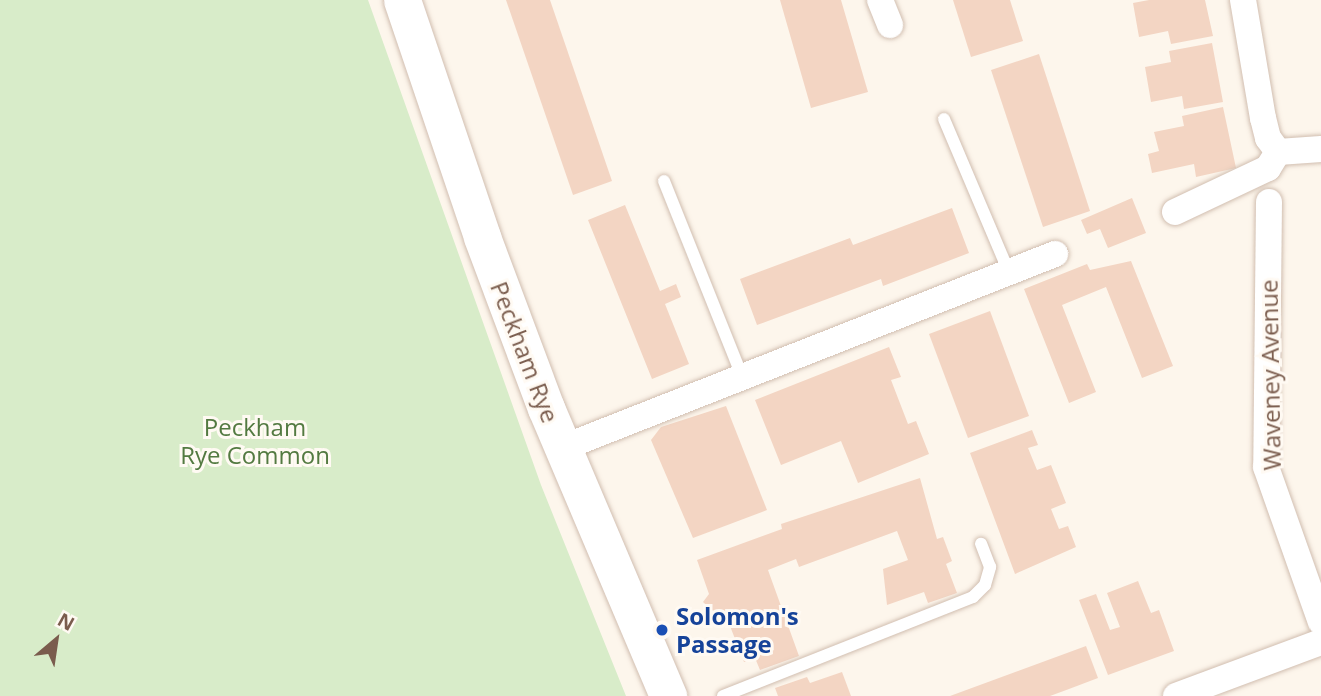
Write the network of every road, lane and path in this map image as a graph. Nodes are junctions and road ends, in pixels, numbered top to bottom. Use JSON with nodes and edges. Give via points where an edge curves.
{"nodes":[{"id":1,"x":402,"y":0,"type":"edge"},
{"id":2,"x":880,"y":0,"type":"edge"},
{"id":3,"x":1243,"y":0,"type":"edge"},
{"id":4,"x":890,"y":25,"type":"dead end"},
{"id":5,"x":944,"y":119,"type":"dead end"},
{"id":6,"x":1321,"y":149,"type":"edge"},
{"id":7,"x":1278,"y":152,"type":"junction"},
{"id":8,"x":664,"y":181,"type":"dead end"},
{"id":9,"x":1269,"y":202,"type":"dead end"},
{"id":10,"x":1175,"y":212,"type":"dead end"},
{"id":11,"x":1055,"y":254,"type":"dead end"},
{"id":12,"x":1009,"y":272,"type":"junction"},
{"id":13,"x":741,"y":374,"type":"junction"},
{"id":14,"x":562,"y":448,"type":"junction"},
{"id":15,"x":981,"y":544,"type":"dead end"},
{"id":16,"x":1321,"y":622,"type":"edge"},
{"id":17,"x":1321,"y":642,"type":"edge"},
{"id":18,"x":668,"y":696,"type":"edge"},
{"id":19,"x":723,"y":696,"type":"edge"},
{"id":20,"x":1176,"y":696,"type":"edge"}],
"edges":[{"from":1,"to":14,"type":"street","name":"Peckham Rye","via":[[482,237]]},
{"from":2,"to":4,"type":"street"},
{"from":3,"to":7,"type":"street","via":[[1263,118]]},
{"from":5,"to":12,"type":"lane"},
{"from":6,"to":7,"type":"street"},
{"from":7,"to":10,"type":"street","via":[[1268,168]]},
{"from":8,"to":13,"type":"lane"},
{"from":9,"to":16,"type":"street","name":"Waveney Avenue","via":[[1266,467]]},
{"from":11,"to":12,"type":"street"},
{"from":12,"to":13,"type":"street"},
{"from":13,"to":14,"type":"street"},
{"from":14,"to":18,"type":"street","name":"Peckham Rye"},
{"from":15,"to":19,"type":"lane","via":[[990,568],[985,585],[973,597]]},
{"from":17,"to":20,"type":"street"}]}
